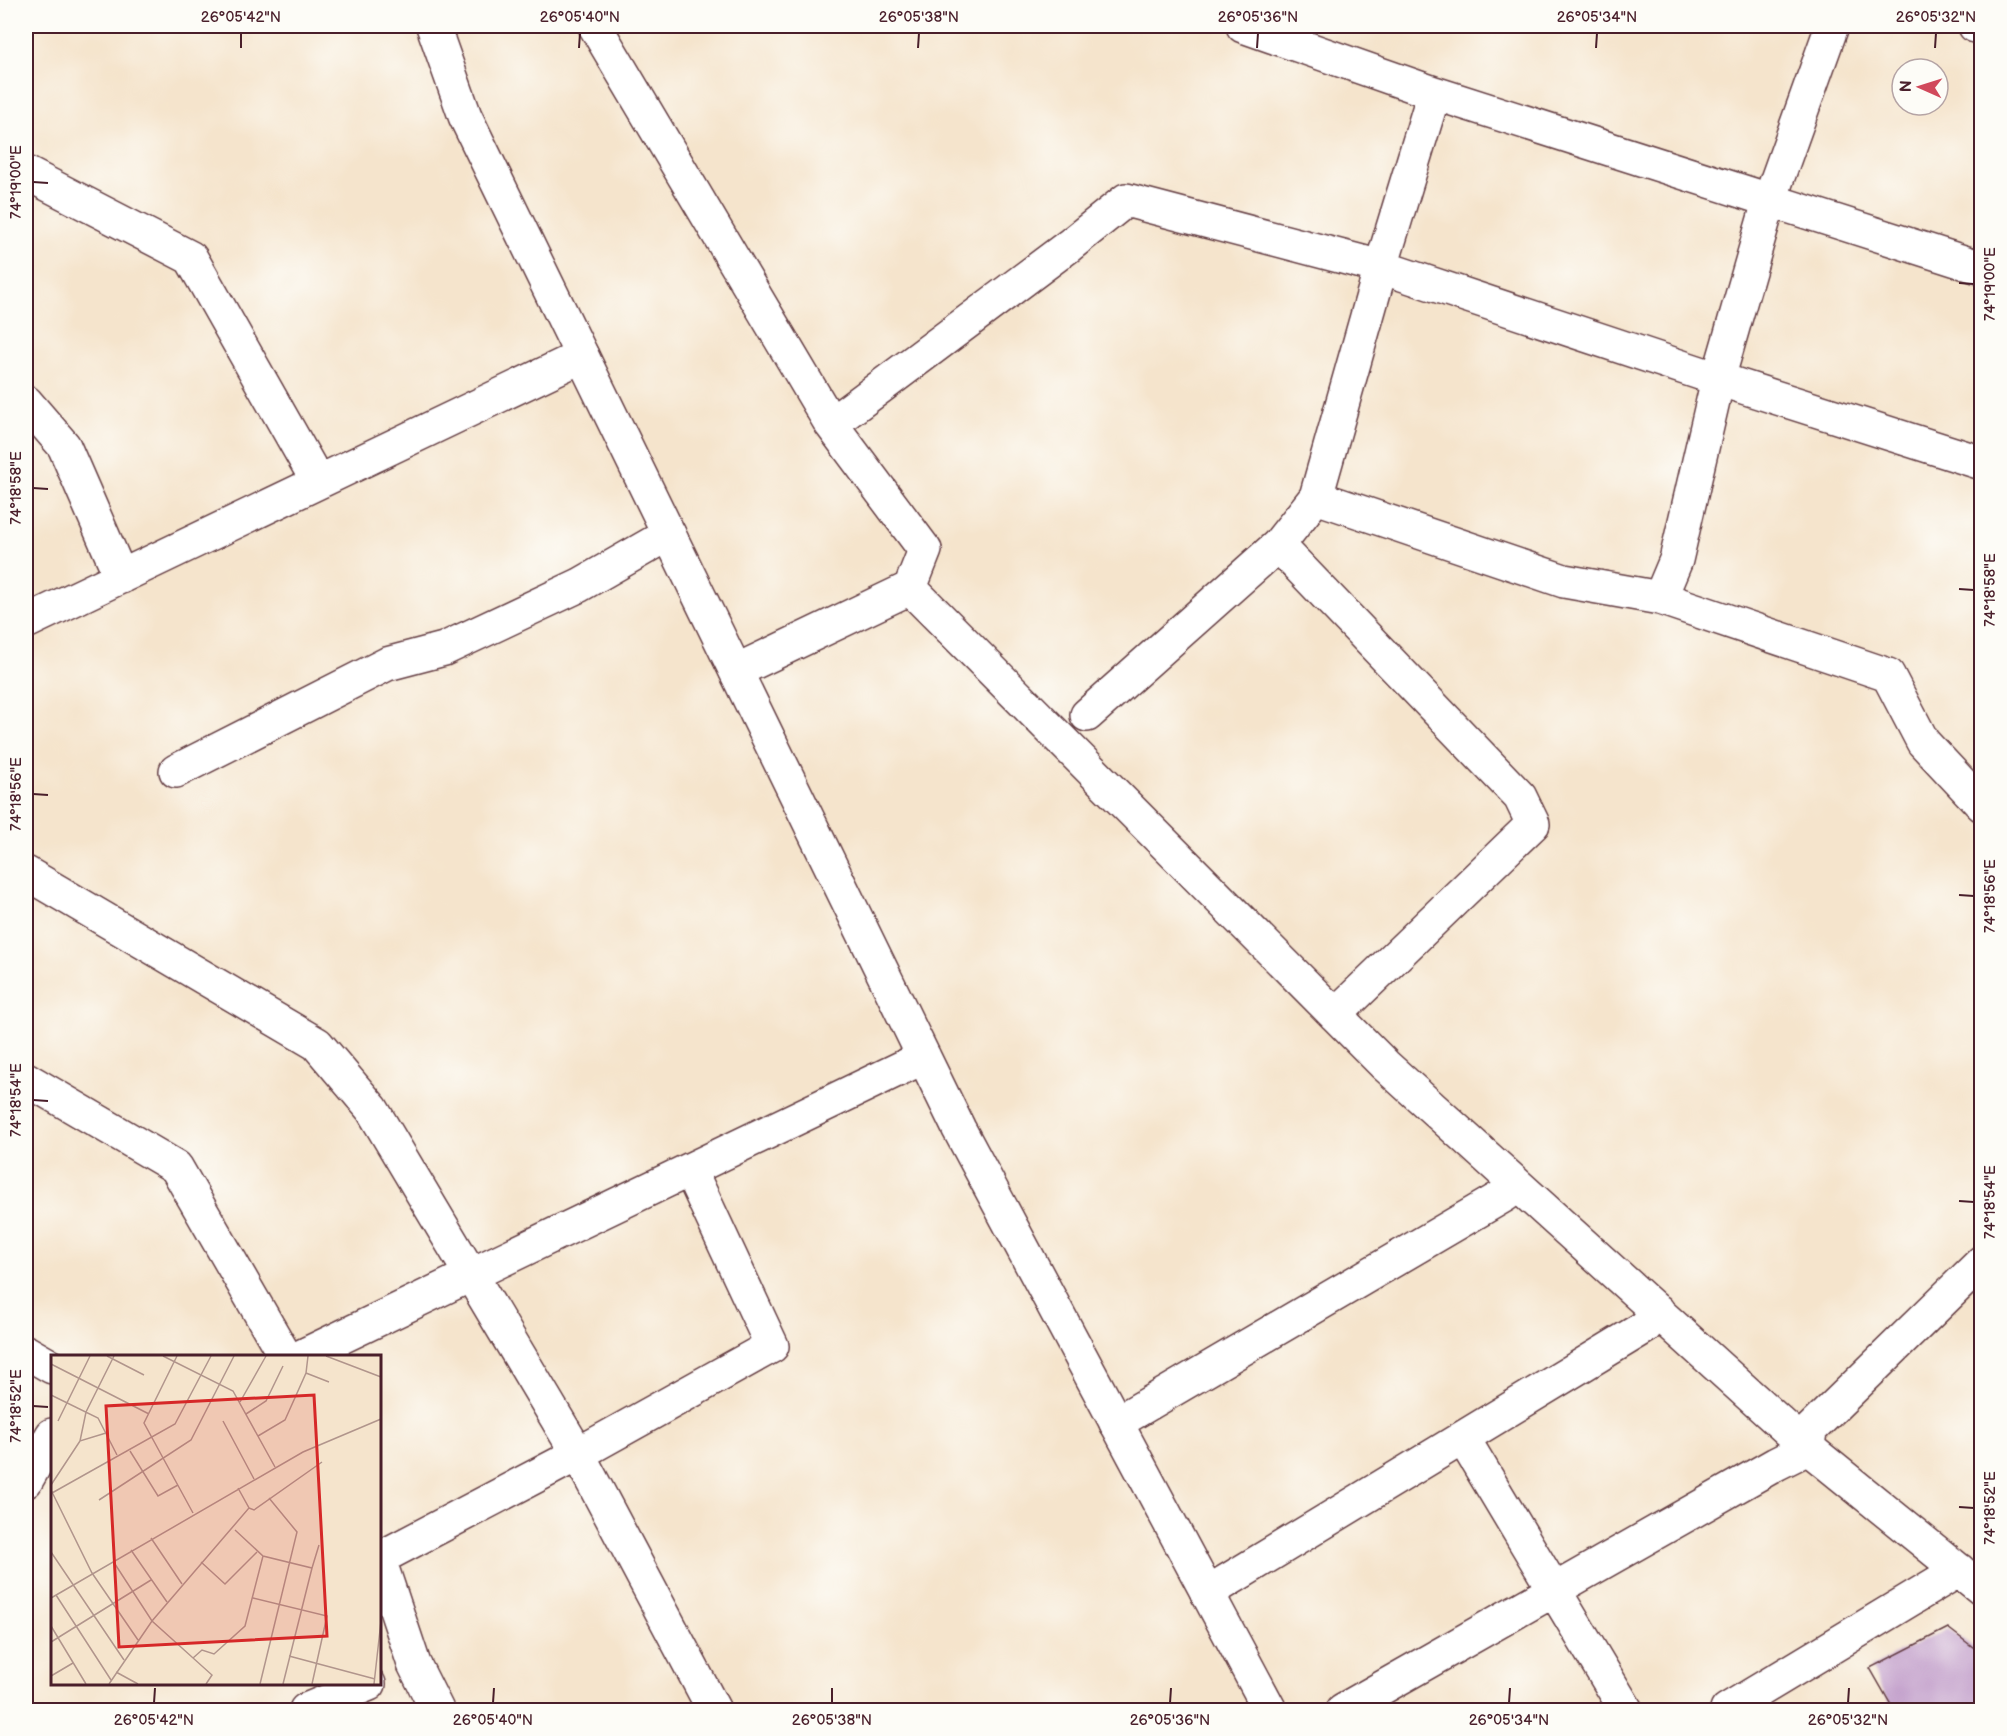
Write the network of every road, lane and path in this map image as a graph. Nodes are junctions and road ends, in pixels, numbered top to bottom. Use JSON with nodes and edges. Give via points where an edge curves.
{"nodes":[{"id":1,"x":433,"y":26,"type":"edge"},
{"id":2,"x":595,"y":26,"type":"edge"},
{"id":3,"x":1243,"y":26,"type":"edge"},
{"id":4,"x":1832,"y":26,"type":"edge"},
{"id":5,"x":1975,"y":26,"type":"edge"},
{"id":6,"x":1982,"y":27,"type":"edge"},
{"id":7,"x":1434,"y":93,"type":"junction"},
{"id":8,"x":26,"y":172,"type":"edge"},
{"id":9,"x":1769,"y":201,"type":"junction"},
{"id":10,"x":1381,"y":267,"type":"junction"},
{"id":11,"x":1982,"y":268,"type":"edge"},
{"id":12,"x":582,"y":356,"type":"junction"},
{"id":13,"x":1718,"y":379,"type":"junction"},
{"id":14,"x":26,"y":402,"type":"edge"},
{"id":15,"x":831,"y":424,"type":"junction"},
{"id":16,"x":1982,"y":463,"type":"edge"},
{"id":17,"x":318,"y":482,"type":"junction"},
{"id":18,"x":1316,"y":497,"type":"junction"},
{"id":19,"x":669,"y":534,"type":"junction"},
{"id":20,"x":1278,"y":545,"type":"junction"},
{"id":21,"x":122,"y":577,"type":"junction"},
{"id":22,"x":910,"y":588,"type":"junction"},
{"id":23,"x":1660,"y":598,"type":"junction"},
{"id":24,"x":26,"y":622,"type":"edge"},
{"id":25,"x":736,"y":671,"type":"junction"},
{"id":26,"x":1087,"y":715,"type":"dead end"},
{"id":27,"x":176,"y":771,"type":"dead end"},
{"id":28,"x":1982,"y":805,"type":"edge"},
{"id":29,"x":26,"y":873,"type":"edge"},
{"id":30,"x":1335,"y":1015,"type":"junction"},
{"id":31,"x":924,"y":1057,"type":"junction"},
{"id":32,"x":26,"y":1079,"type":"edge"},
{"id":33,"x":690,"y":1170,"type":"junction"},
{"id":34,"x":1514,"y":1182,"type":"junction"},
{"id":35,"x":1982,"y":1262,"type":"edge"},
{"id":36,"x":473,"y":1275,"type":"junction"},
{"id":37,"x":1658,"y":1311,"type":"junction"},
{"id":38,"x":26,"y":1352,"type":"edge"},
{"id":39,"x":284,"y":1355,"type":"edge"},
{"id":40,"x":304,"y":1355,"type":"edge"},
{"id":41,"x":51,"y":1366,"type":"edge"},
{"id":42,"x":1116,"y":1423,"type":"junction"},
{"id":43,"x":51,"y":1437,"type":"edge"},
{"id":44,"x":1463,"y":1438,"type":"junction"},
{"id":45,"x":1809,"y":1448,"type":"junction"},
{"id":46,"x":578,"y":1454,"type":"junction"},
{"id":47,"x":26,"y":1481,"type":"edge"},
{"id":48,"x":381,"y":1559,"type":"edge"},
{"id":49,"x":381,"y":1563,"type":"edge"},
{"id":50,"x":1970,"y":1580,"type":"edge"},
{"id":51,"x":1555,"y":1591,"type":"junction"},
{"id":52,"x":1208,"y":1593,"type":"junction"},
{"id":53,"x":414,"y":1664,"type":"junction"},
{"id":54,"x":381,"y":1679,"type":"edge"},
{"id":55,"x":364,"y":1685,"type":"edge"},
{"id":56,"x":306,"y":1710,"type":"edge"},
{"id":57,"x":437,"y":1710,"type":"edge"},
{"id":58,"x":714,"y":1710,"type":"edge"},
{"id":59,"x":1270,"y":1710,"type":"edge"},
{"id":60,"x":1343,"y":1710,"type":"edge"},
{"id":61,"x":1626,"y":1710,"type":"edge"},
{"id":62,"x":1726,"y":1710,"type":"edge"}],
"edges":[{"from":1,"to":12,"type":"street","via":[[465,116]]},
{"from":2,"to":15,"type":"street"},
{"from":3,"to":7,"type":"street"},
{"from":4,"to":9,"type":"street"},
{"from":5,"to":6,"type":"street"},
{"from":7,"to":9,"type":"street"},
{"from":7,"to":10,"type":"street"},
{"from":8,"to":17,"type":"street","via":[[191,258]]},
{"from":9,"to":11,"type":"street"},
{"from":9,"to":13,"type":"street"},
{"from":10,"to":13,"type":"street"},
{"from":10,"to":15,"type":"street","via":[[1126,200]]},
{"from":10,"to":18,"type":"street"},
{"from":12,"to":17,"type":"street"},
{"from":12,"to":19,"type":"street"},
{"from":13,"to":16,"type":"street"},
{"from":13,"to":23,"type":"street","via":[[1676,560]]},
{"from":14,"to":21,"type":"street","via":[[64,446]]},
{"from":15,"to":22,"type":"street","via":[[925,550]]},
{"from":17,"to":21,"type":"street"},
{"from":18,"to":20,"type":"street"},
{"from":18,"to":23,"type":"street","via":[[1564,581]]},
{"from":19,"to":25,"type":"street"},
{"from":19,"to":27,"type":"street","via":[[580,585],[444,649],[387,664]]},
{"from":20,"to":26,"type":"street"},
{"from":20,"to":30,"type":"street","via":[[1520,797],[1533,824]]},
{"from":21,"to":24,"type":"street"},
{"from":22,"to":25,"type":"street"},
{"from":22,"to":30,"type":"street"},
{"from":23,"to":28,"type":"street","via":[[1888,675],[1923,742]]},
{"from":25,"to":31,"type":"street"},
{"from":29,"to":36,"type":"street","via":[[317,1044],[372,1109]]},
{"from":30,"to":34,"type":"street","via":[[1384,1065]]},
{"from":31,"to":33,"type":"street"},
{"from":31,"to":42,"type":"street","via":[[958,1129]]},
{"from":32,"to":39,"type":"street","via":[[176,1167]]},
{"from":33,"to":36,"type":"street"},
{"from":33,"to":46,"type":"street","via":[[772,1346]]},
{"from":34,"to":37,"type":"street"},
{"from":34,"to":42,"type":"street","via":[[1505,1196]]},
{"from":35,"to":45,"type":"street","via":[[1810,1430]]},
{"from":36,"to":40,"type":"street"},
{"from":36,"to":46,"type":"street"},
{"from":37,"to":44,"type":"street","via":[[1645,1327]]},
{"from":37,"to":45,"type":"street"},
{"from":38,"to":41,"type":"street"},
{"from":42,"to":52,"type":"street"},
{"from":43,"to":47,"type":"street"},
{"from":44,"to":51,"type":"street"},
{"from":44,"to":52,"type":"street"},
{"from":45,"to":50,"type":"street"},
{"from":45,"to":51,"type":"street"},
{"from":46,"to":48,"type":"street"},
{"from":46,"to":58,"type":"street"},
{"from":49,"to":53,"type":"street"},
{"from":50,"to":62,"type":"street"},
{"from":51,"to":60,"type":"street"},
{"from":51,"to":61,"type":"street"},
{"from":52,"to":59,"type":"street"},
{"from":53,"to":54,"type":"street"},
{"from":53,"to":57,"type":"street"},
{"from":55,"to":56,"type":"street"}]}
